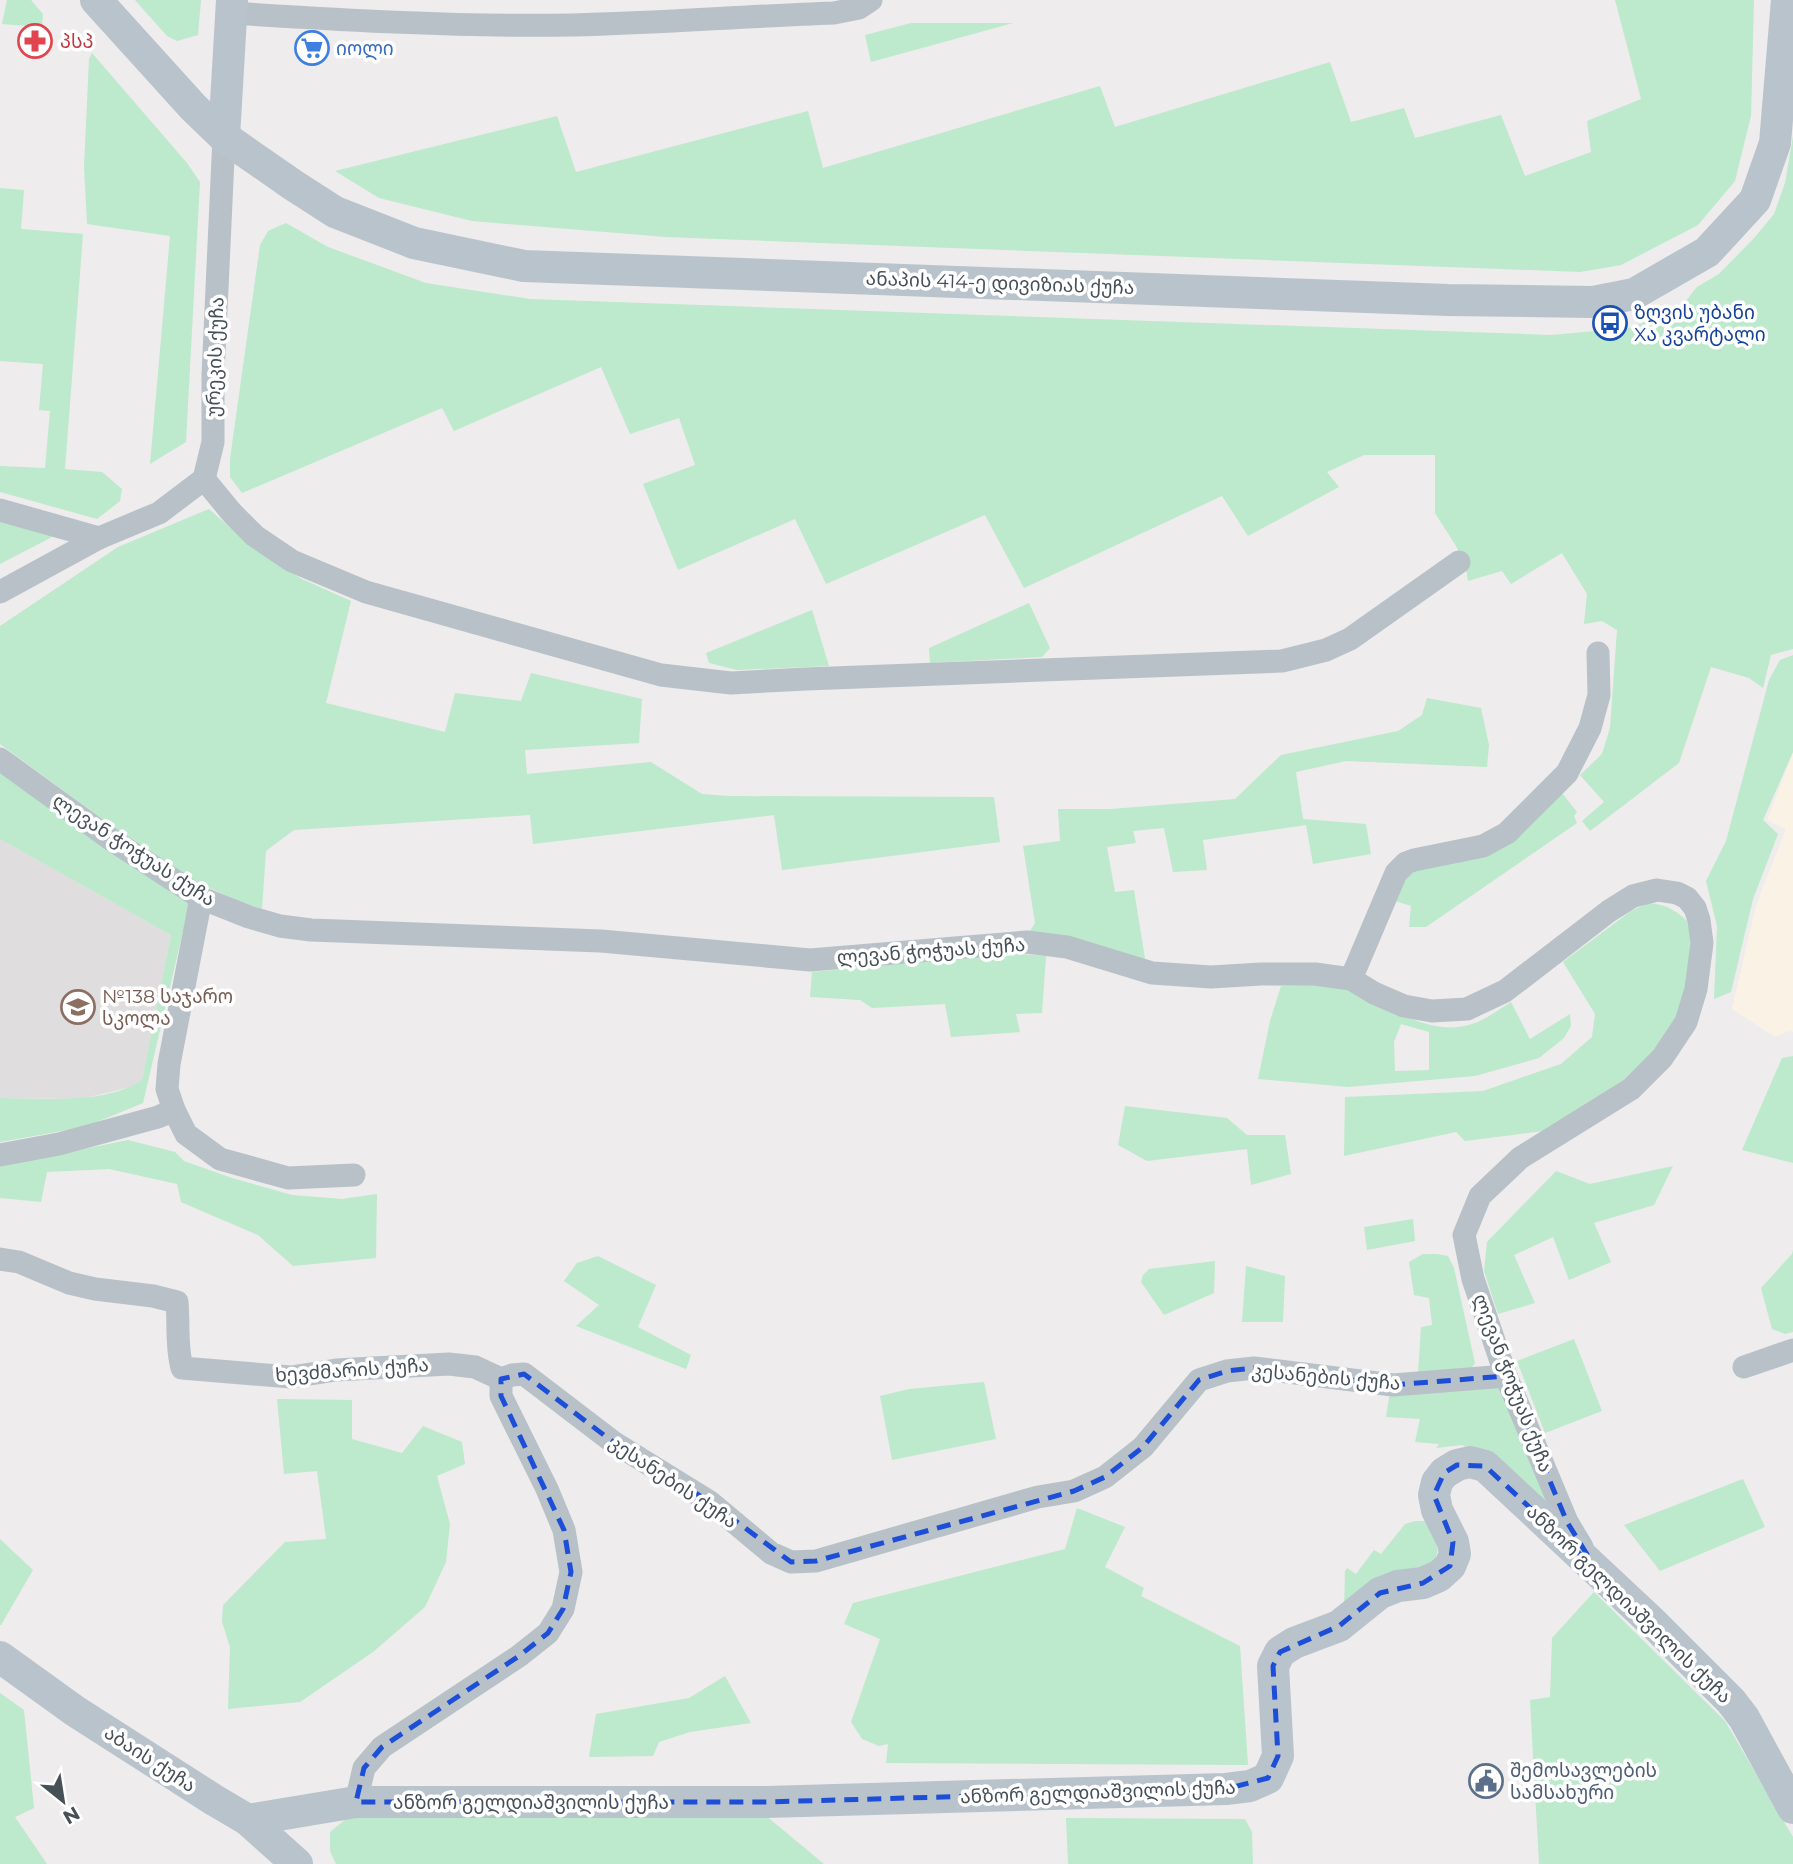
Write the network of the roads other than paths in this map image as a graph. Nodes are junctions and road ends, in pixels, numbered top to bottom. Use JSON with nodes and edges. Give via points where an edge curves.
{"nodes":[{"id":1,"x":96,"y":0,"type":"edge"},
{"id":2,"x":871,"y":0,"type":"edge"},
{"id":3,"x":1787,"y":0,"type":"edge"},
{"id":4,"x":231,"y":7,"type":"edge"},
{"id":5,"x":224,"y":136,"type":"junction"},
{"id":6,"x":204,"y":479,"type":"junction"},
{"id":7,"x":0,"y":510,"type":"edge"},
{"id":8,"x":99,"y":538,"type":"junction"},
{"id":9,"x":1459,"y":562,"type":"dead end"},
{"id":10,"x":0,"y":592,"type":"edge"},
{"id":11,"x":1598,"y":653,"type":"dead end"},
{"id":12,"x":0,"y":759,"type":"edge"},
{"id":13,"x":201,"y":898,"type":"junction"},
{"id":14,"x":1351,"y":979,"type":"junction"},
{"id":15,"x":173,"y":1110,"type":"junction"},
{"id":16,"x":0,"y":1155,"type":"edge"},
{"id":17,"x":354,"y":1175,"type":"dead end"},
{"id":18,"x":0,"y":1259,"type":"edge"},
{"id":19,"x":1793,"y":1350,"type":"edge"},
{"id":20,"x":1744,"y":1367,"type":"dead end"},
{"id":21,"x":1506,"y":1376,"type":"junction"},
{"id":22,"x":501,"y":1379,"type":"junction"},
{"id":23,"x":1596,"y":1569,"type":"junction"},
{"id":24,"x":0,"y":1657,"type":"edge"},
{"id":25,"x":356,"y":1802,"type":"junction"},
{"id":26,"x":1793,"y":1808,"type":"edge"},
{"id":27,"x":248,"y":1820,"type":"junction"},
{"id":28,"x":297,"y":1864,"type":"edge"}],
"edges":[{"from":1,"to":5,"type":"street","name":"ანაპის 414-ე დივიზიას ქუჩა"},
{"from":2,"to":4,"type":"street","via":[[859,8],[834,13],[573,25],[339,19]]},
{"from":3,"to":5,"type":"street","name":"ანაპის 414-ე დივიზიას ქუჩა","via":[[1775,143],[1755,200],[1707,252],[1634,294],[1593,302],[524,266],[414,243],[335,212]]},
{"from":4,"to":5,"type":"street","name":"ურეკის ქუჩა"},
{"from":5,"to":6,"type":"street","name":"ურეკის ქუჩა","via":[[213,442]]},
{"from":6,"to":8,"type":"street","via":[[159,513]]},
{"from":6,"to":9,"type":"street","via":[[255,536],[292,561],[366,592],[661,675],[731,683],[1282,661],[1350,639]]},
{"from":7,"to":8,"type":"street"},
{"from":8,"to":10,"type":"street"},
{"from":11,"to":14,"type":"street","via":[[1599,695],[1590,728],[1567,773],[1507,833],[1483,846],[1406,863],[1396,873]]},
{"from":12,"to":13,"type":"street","name":"ლევან ჭოჭუას ქუჩა"},
{"from":13,"to":14,"type":"street","name":"ლევან ჭოჭუას ქუჩა","via":[[249,917],[311,930],[601,941],[810,960],[1027,942],[1067,947],[1152,973],[1211,977],[1315,974]]},
{"from":13,"to":15,"type":"street","via":[[169,1063],[167,1089]]},
{"from":14,"to":21,"type":"street","name":"ლევან ჭოჭუას ქუჩა","via":[[1404,1006],[1432,1011],[1466,1009],[1505,991],[1633,896],[1657,890],[1677,893],[1695,908],[1702,943],[1696,989],[1686,1022],[1662,1058],[1631,1089],[1520,1158],[1480,1196],[1464,1235],[1473,1279]]},
{"from":15,"to":16,"type":"street","via":[[59,1144]]},
{"from":15,"to":17,"type":"street","via":[[186,1134],[220,1159],[288,1178]]},
{"from":18,"to":22,"type":"street","name":"ხევძმარის ქუჩა","via":[[69,1283],[177,1302],[182,1368],[291,1377],[449,1364],[475,1367]]},
{"from":19,"to":20,"type":"street"},
{"from":21,"to":22,"type":"street","name":"კესანების ქუჩა","via":[[1393,1385],[1254,1368],[1227,1371],[1199,1380],[1143,1447],[1105,1477],[1074,1491],[1038,1497],[816,1561],[791,1562],[771,1553],[710,1502],[613,1442],[524,1374]]},
{"from":21,"to":23,"type":"street","name":"ლევან ჭოჭუას ქუჩა","via":[[1567,1522]]},
{"from":22,"to":25,"type":"street","via":[[500,1396],[564,1530],[571,1572],[563,1609],[548,1633],[519,1656],[382,1746],[364,1768]]},
{"from":23,"to":25,"type":"street","name":"ანზორ გელდიაშვილის ქუჩა","via":[[1485,1466],[1470,1462],[1444,1472],[1434,1495],[1453,1542],[1450,1566],[1423,1583],[1380,1593],[1339,1626],[1280,1653],[1273,1667],[1278,1756],[1268,1778],[1250,1786],[766,1802]]},
{"from":23,"to":26,"type":"street","name":"ანზორ გელდიაშვილის ქუჩა","via":[[1731,1701]]},
{"from":24,"to":27,"type":"street","name":"აბაის ქუჩა","via":[[75,1712]]},
{"from":25,"to":27,"type":"street","name":"ანზორ გელდიაშვილის ქუჩა"},
{"from":27,"to":28,"type":"street","name":"აბაის ქუჩა"}]}
